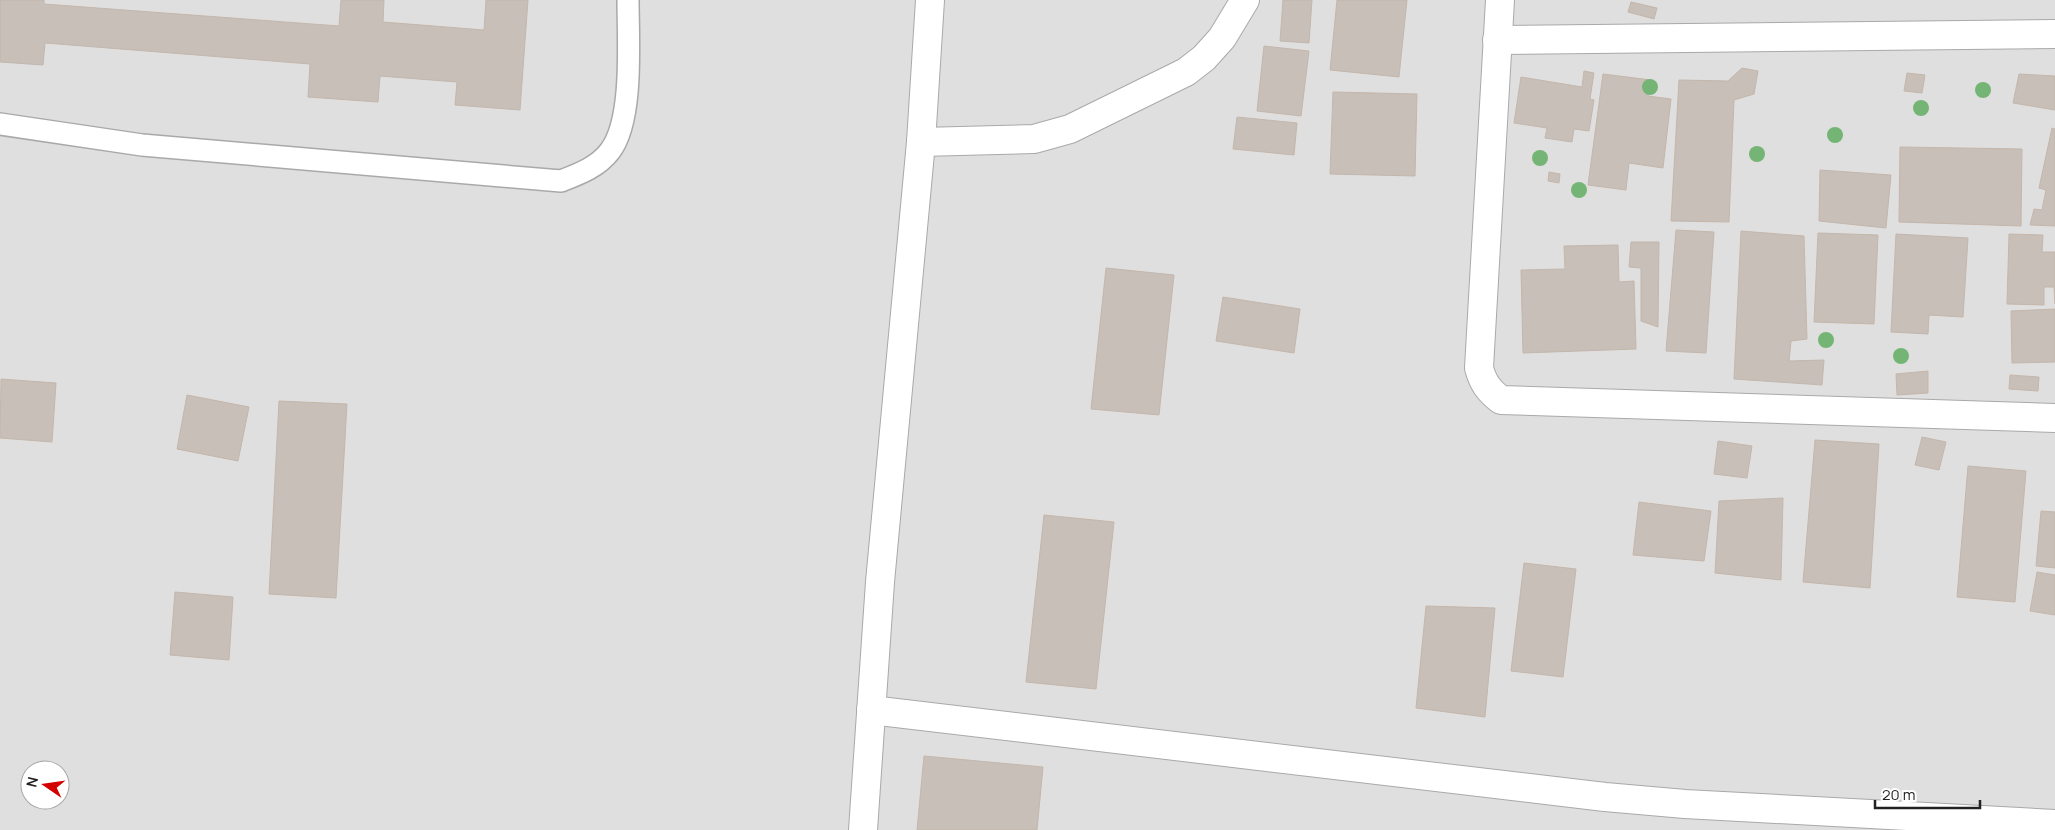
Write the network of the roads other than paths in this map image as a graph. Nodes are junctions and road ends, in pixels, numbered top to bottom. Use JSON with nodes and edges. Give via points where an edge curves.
{"nodes":[{"id":1,"x":628,"y":0,"type":"edge"},
{"id":2,"x":930,"y":0,"type":"edge"},
{"id":3,"x":1245,"y":0,"type":"edge"},
{"id":4,"x":1500,"y":0,"type":"edge"},
{"id":5,"x":2055,"y":34,"type":"edge"},
{"id":6,"x":1497,"y":40,"type":"junction"},
{"id":7,"x":0,"y":124,"type":"edge"},
{"id":8,"x":921,"y":142,"type":"junction"},
{"id":9,"x":2055,"y":418,"type":"edge"},
{"id":10,"x":871,"y":710,"type":"junction"},
{"id":11,"x":2055,"y":824,"type":"edge"},
{"id":12,"x":863,"y":830,"type":"edge"}],
"edges":[{"from":1,"to":7,"type":"lane","via":[[627,82],[622,124],[610,151],[585,172],[561,181],[142,144]]},
{"from":2,"to":8,"type":"street"},
{"from":3,"to":8,"type":"street","via":[[1222,38],[1186,72],[1070,129],[1034,139]]},
{"from":4,"to":6,"type":"street"},
{"from":5,"to":6,"type":"street"},
{"from":6,"to":9,"type":"street","via":[[1479,368],[1490,392],[1502,400]]},
{"from":8,"to":10,"type":"street"},
{"from":10,"to":11,"type":"street","via":[[1604,798]]},
{"from":10,"to":12,"type":"street"}]}
